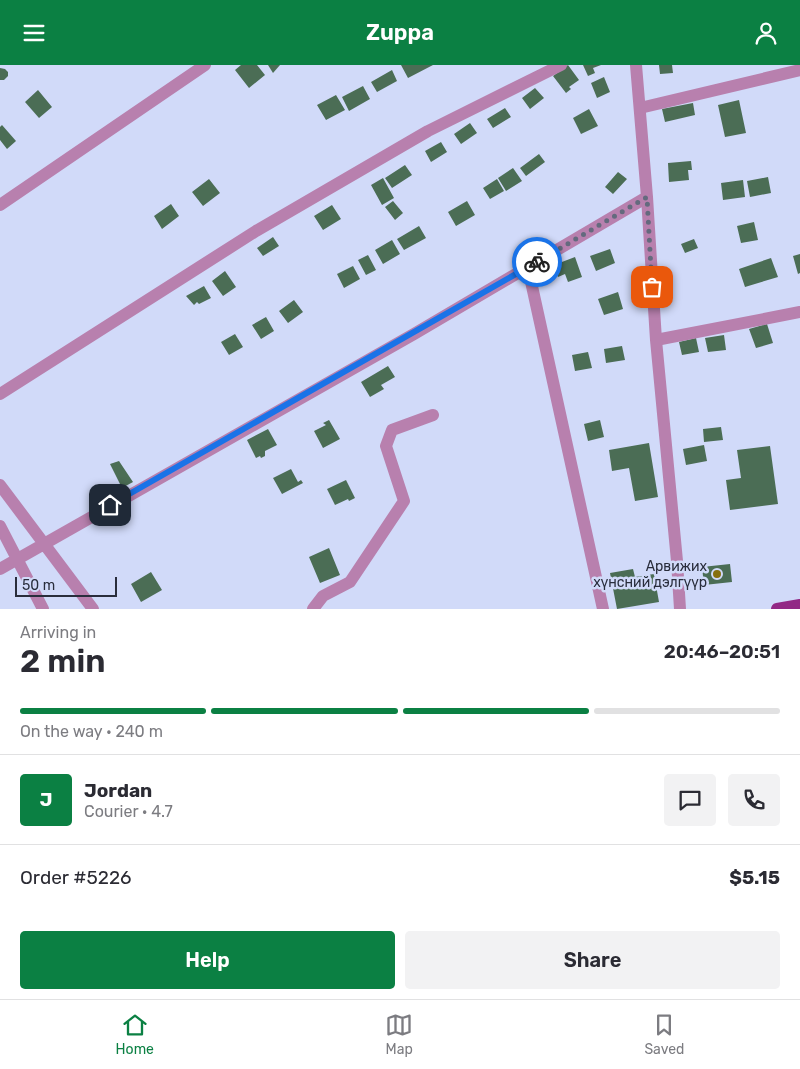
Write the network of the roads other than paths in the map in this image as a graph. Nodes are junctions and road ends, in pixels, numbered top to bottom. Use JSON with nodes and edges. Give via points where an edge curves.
{"nodes":[{"id":1,"x":204,"y":65,"type":"edge"},
{"id":2,"x":561,"y":65,"type":"edge"},
{"id":3,"x":636,"y":65,"type":"edge"},
{"id":4,"x":800,"y":69,"type":"edge"},
{"id":5,"x":640,"y":108,"type":"junction"},
{"id":6,"x":647,"y":197,"type":"junction"},
{"id":7,"x":0,"y":205,"type":"edge"},
{"id":8,"x":528,"y":268,"type":"junction"},
{"id":9,"x":800,"y":312,"type":"edge"},
{"id":10,"x":656,"y":340,"type":"junction"},
{"id":11,"x":0,"y":394,"type":"edge"},
{"id":12,"x":433,"y":415,"type":"dead end"},
{"id":13,"x":0,"y":485,"type":"edge"},
{"id":14,"x":0,"y":526,"type":"edge"},
{"id":15,"x":43,"y":544,"type":"junction"},
{"id":16,"x":17,"y":559,"type":"junction"},
{"id":17,"x":0,"y":569,"type":"edge"},
{"id":18,"x":800,"y":605,"type":"edge"},
{"id":19,"x":43,"y":609,"type":"edge"},
{"id":20,"x":93,"y":609,"type":"edge"},
{"id":21,"x":313,"y":609,"type":"edge"},
{"id":22,"x":603,"y":609,"type":"edge"},
{"id":23,"x":680,"y":609,"type":"edge"},
{"id":24,"x":777,"y":609,"type":"edge"}],
"edges":[{"from":1,"to":7,"type":"street"},
{"from":2,"to":11,"type":"street","via":[[428,131],[264,226]]},
{"from":3,"to":5,"type":"street"},
{"from":4,"to":5,"type":"street"},
{"from":5,"to":6,"type":"street"},
{"from":6,"to":8,"type":"street"},
{"from":6,"to":10,"type":"street"},
{"from":8,"to":15,"type":"street"},
{"from":8,"to":22,"type":"street"},
{"from":9,"to":10,"type":"street"},
{"from":10,"to":23,"type":"street"},
{"from":12,"to":21,"type":"street","via":[[392,430],[386,446],[404,501],[350,582],[323,596]]},
{"from":13,"to":15,"type":"street"},
{"from":14,"to":16,"type":"street"},
{"from":15,"to":16,"type":"street"},
{"from":15,"to":20,"type":"street"},
{"from":16,"to":17,"type":"street"},
{"from":16,"to":19,"type":"street"},
{"from":18,"to":24,"type":"main road"}]}
